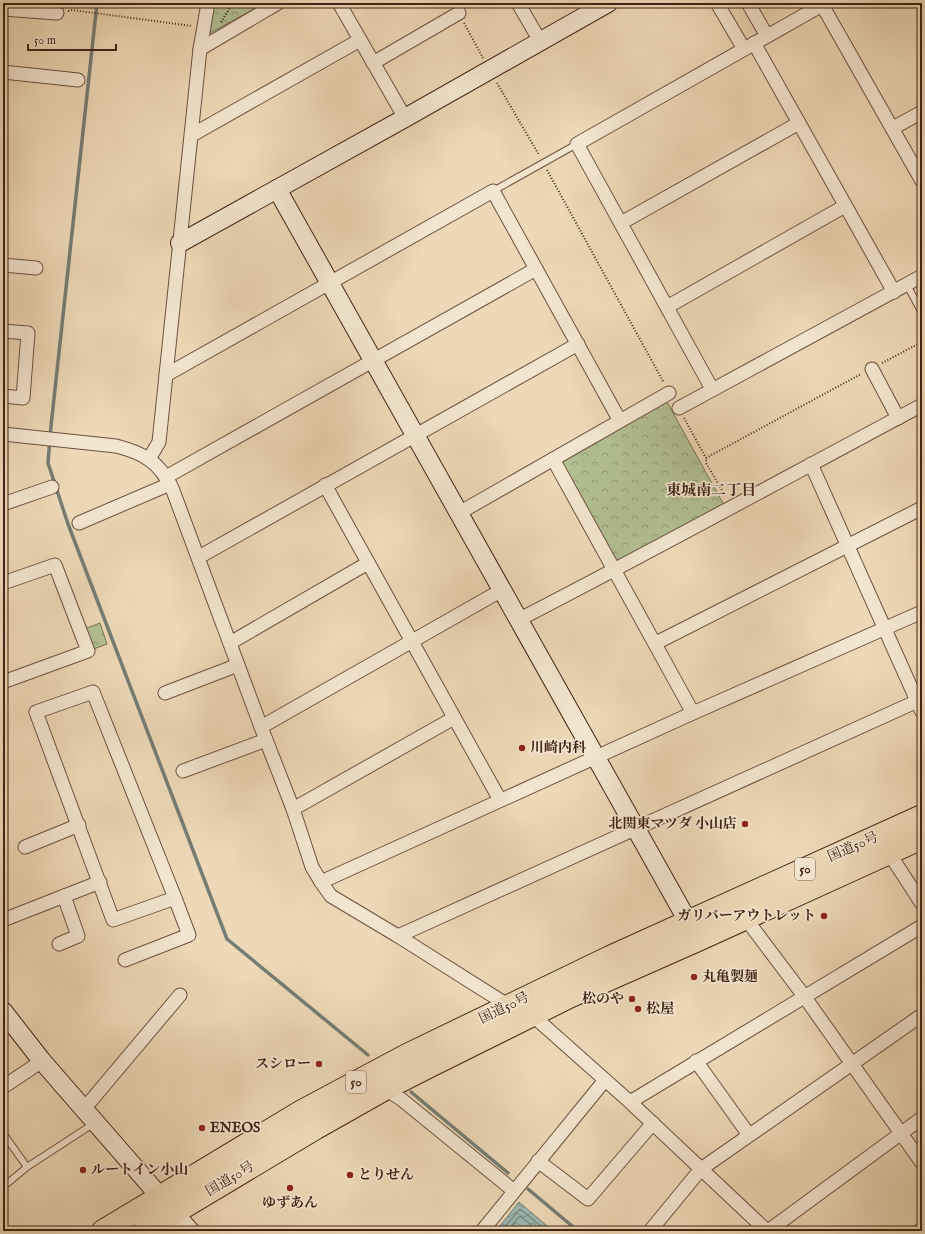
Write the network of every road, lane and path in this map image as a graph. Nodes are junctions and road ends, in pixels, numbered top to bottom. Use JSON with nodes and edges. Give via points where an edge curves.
{"nodes":[{"id":1,"x":208,"y":3,"type":"edge"},
{"id":2,"x":233,"y":3,"type":"edge"},
{"id":3,"x":278,"y":3,"type":"edge"},
{"id":4,"x":339,"y":3,"type":"edge"},
{"id":5,"x":518,"y":3,"type":"edge"},
{"id":6,"x":608,"y":3,"type":"edge"},
{"id":7,"x":718,"y":3,"type":"edge"},
{"id":8,"x":748,"y":3,"type":"edge"},
{"id":9,"x":821,"y":4,"type":"edge"},
{"id":10,"x":3,"y":8,"type":"edge"},
{"id":11,"x":459,"y":12,"type":"joint"},
{"id":12,"x":57,"y":13,"type":"joint"},
{"id":13,"x":204,"y":28,"type":"junction"},
{"id":14,"x":767,"y":36,"type":"junction"},
{"id":15,"x":360,"y":40,"type":"junction"},
{"id":16,"x":540,"y":41,"type":"junction"},
{"id":17,"x":749,"y":46,"type":"junction"},
{"id":18,"x":200,"y":49,"type":"junction"},
{"id":19,"x":373,"y":62,"type":"junction"},
{"id":20,"x":490,"y":70,"type":"junction"},
{"id":21,"x":3,"y":72,"type":"edge"},
{"id":22,"x":78,"y":80,"type":"dead end"},
{"id":23,"x":922,"y":112,"type":"edge"},
{"id":24,"x":405,"y":118,"type":"junction"},
{"id":25,"x":799,"y":123,"type":"junction"},
{"id":26,"x":893,"y":128,"type":"junction"},
{"id":27,"x":192,"y":135,"type":"junction"},
{"id":28,"x":577,"y":144,"type":"junction"},
{"id":29,"x":543,"y":162,"type":"junction"},
{"id":30,"x":922,"y":181,"type":"edge"},
{"id":31,"x":278,"y":189,"type":"junction"},
{"id":32,"x":493,"y":191,"type":"junction"},
{"id":33,"x":846,"y":206,"type":"junction"},
{"id":34,"x":621,"y":223,"type":"junction"},
{"id":35,"x":180,"y":243,"type":"junction"},
{"id":36,"x":3,"y":265,"type":"edge"},
{"id":37,"x":36,"y":268,"type":"dead end"},
{"id":38,"x":536,"y":269,"type":"junction"},
{"id":39,"x":922,"y":276,"type":"edge"},
{"id":40,"x":330,"y":282,"type":"junction"},
{"id":41,"x":907,"y":285,"type":"junction"},
{"id":42,"x":894,"y":292,"type":"junction"},
{"id":43,"x":667,"y":307,"type":"junction"},
{"id":44,"x":922,"y":313,"type":"edge"},
{"id":45,"x":3,"y":331,"type":"edge"},
{"id":46,"x":922,"y":342,"type":"edge"},
{"id":47,"x":578,"y":344,"type":"junction"},
{"id":48,"x":373,"y":360,"type":"junction"},
{"id":49,"x":872,"y":368,"type":"junction"},
{"id":50,"x":166,"y":375,"type":"junction"},
{"id":51,"x":712,"y":389,"type":"junction"},
{"id":52,"x":669,"y":393,"type":"joint"},
{"id":53,"x":3,"y":396,"type":"edge"},
{"id":54,"x":922,"y":405,"type":"edge"},
{"id":55,"x":679,"y":408,"type":"joint"},
{"id":56,"x":898,"y":418,"type":"junction"},
{"id":57,"x":620,"y":421,"type":"junction"},
{"id":58,"x":3,"y":434,"type":"edge"},
{"id":59,"x":415,"y":434,"type":"junction"},
{"id":60,"x":706,"y":458,"type":"junction"},
{"id":61,"x":149,"y":459,"type":"junction"},
{"id":62,"x":553,"y":459,"type":"junction"},
{"id":63,"x":811,"y":464,"type":"junction"},
{"id":64,"x":168,"y":481,"type":"junction"},
{"id":65,"x":325,"y":485,"type":"junction"},
{"id":66,"x":52,"y":487,"type":"dead end"},
{"id":67,"x":5,"y":501,"type":"edge"},
{"id":68,"x":731,"y":506,"type":"junction"},
{"id":69,"x":922,"y":508,"type":"edge"},
{"id":70,"x":459,"y":512,"type":"junction"},
{"id":71,"x":79,"y":523,"type":"dead end"},
{"id":72,"x":848,"y":545,"type":"junction"},
{"id":73,"x":199,"y":558,"type":"junction"},
{"id":74,"x":368,"y":564,"type":"junction"},
{"id":75,"x":614,"y":570,"type":"junction"},
{"id":76,"x":3,"y":583,"type":"edge"},
{"id":77,"x":502,"y":590,"type":"junction"},
{"id":78,"x":922,"y":612,"type":"edge"},
{"id":79,"x":518,"y":620,"type":"junction"},
{"id":80,"x":885,"y":629,"type":"junction"},
{"id":81,"x":412,"y":641,"type":"junction"},
{"id":82,"x":230,"y":643,"type":"junction"},
{"id":83,"x":656,"y":643,"type":"junction"},
{"id":84,"x":238,"y":665,"type":"junction"},
{"id":85,"x":3,"y":682,"type":"edge"},
{"id":86,"x":165,"y":693,"type":"dead end"},
{"id":87,"x":920,"y":704,"type":"edge"},
{"id":88,"x":693,"y":713,"type":"junction"},
{"id":89,"x":454,"y":718,"type":"junction"},
{"id":90,"x":261,"y":727,"type":"junction"},
{"id":91,"x":266,"y":740,"type":"junction"},
{"id":92,"x":596,"y":758,"type":"junction"},
{"id":93,"x":183,"y":771,"type":"dead end"},
{"id":94,"x":500,"y":800,"type":"junction"},
{"id":95,"x":293,"y":808,"type":"junction"},
{"id":96,"x":922,"y":816,"type":"edge"},
{"id":97,"x":79,"y":825,"type":"junction"},
{"id":98,"x":634,"y":828,"type":"junction"},
{"id":99,"x":922,"y":838,"type":"edge"},
{"id":100,"x":25,"y":847,"type":"dead end"},
{"id":101,"x":889,"y":853,"type":"junction"},
{"id":102,"x":100,"y":882,"type":"junction"},
{"id":103,"x":321,"y":882,"type":"junction"},
{"id":104,"x":64,"y":896,"type":"junction"},
{"id":105,"x":175,"y":898,"type":"junction"},
{"id":106,"x":922,"y":904,"type":"edge"},
{"id":107,"x":746,"y":919,"type":"junction"},
{"id":108,"x":3,"y":920,"type":"edge"},
{"id":109,"x":688,"y":921,"type":"junction"},
{"id":110,"x":922,"y":926,"type":"edge"},
{"id":111,"x":398,"y":936,"type":"junction"},
{"id":112,"x":698,"y":940,"type":"junction"},
{"id":113,"x":59,"y":944,"type":"dead end"},
{"id":114,"x":125,"y":960,"type":"dead end"},
{"id":115,"x":180,"y":995,"type":"dead end"},
{"id":116,"x":804,"y":996,"type":"junction"},
{"id":117,"x":509,"y":1006,"type":"junction"},
{"id":118,"x":3,"y":1011,"type":"edge"},
{"id":119,"x":532,"y":1015,"type":"junction"},
{"id":120,"x":922,"y":1015,"type":"edge"},
{"id":121,"x":42,"y":1061,"type":"junction"},
{"id":122,"x":696,"y":1061,"type":"junction"},
{"id":123,"x":851,"y":1064,"type":"junction"},
{"id":124,"x":605,"y":1080,"type":"junction"},
{"id":125,"x":3,"y":1087,"type":"edge"},
{"id":126,"x":385,"y":1089,"type":"junction"},
{"id":127,"x":630,"y":1102,"type":"junction"},
{"id":128,"x":90,"y":1115,"type":"junction"},
{"id":129,"x":922,"y":1118,"type":"edge"},
{"id":130,"x":653,"y":1123,"type":"junction"},
{"id":131,"x":3,"y":1133,"type":"edge"},
{"id":132,"x":901,"y":1133,"type":"junction"},
{"id":133,"x":749,"y":1135,"type":"junction"},
{"id":134,"x":538,"y":1161,"type":"junction"},
{"id":135,"x":922,"y":1163,"type":"edge"},
{"id":136,"x":27,"y":1167,"type":"junction"},
{"id":137,"x":701,"y":1169,"type":"junction"},
{"id":138,"x":3,"y":1187,"type":"edge"},
{"id":139,"x":514,"y":1191,"type":"junction"},
{"id":140,"x":167,"y":1204,"type":"junction"},
{"id":141,"x":922,"y":1229,"type":"edge"},
{"id":142,"x":103,"y":1231,"type":"edge"},
{"id":143,"x":144,"y":1231,"type":"edge"},
{"id":144,"x":190,"y":1231,"type":"edge"},
{"id":145,"x":482,"y":1231,"type":"edge"},
{"id":146,"x":650,"y":1231,"type":"edge"},
{"id":147,"x":768,"y":1231,"type":"edge"},
{"id":148,"x":919,"y":1231,"type":"edge"}],
"edges":[{"from":1,"to":13,"type":"street"},
{"from":2,"to":13,"type":"path","via":[[218,26]]},
{"from":3,"to":18,"type":"street"},
{"from":4,"to":15,"type":"street"},
{"from":5,"to":16,"type":"street"},
{"from":6,"to":16,"type":"street"},
{"from":7,"to":17,"type":"street"},
{"from":8,"to":14,"type":"street"},
{"from":9,"to":14,"type":"street"},
{"from":9,"to":26,"type":"street"},
{"from":10,"to":12,"type":"street"},
{"from":11,"to":19,"type":"street"},
{"from":11,"to":20,"type":"path"},
{"from":12,"to":13,"type":"path","via":[[72,10]]},
{"from":13,"to":18,"type":"street"},
{"from":14,"to":17,"type":"street"},
{"from":15,"to":19,"type":"street"},
{"from":15,"to":27,"type":"street"},
{"from":16,"to":20,"type":"street"},
{"from":17,"to":25,"type":"street"},
{"from":17,"to":28,"type":"street"},
{"from":18,"to":27,"type":"street"},
{"from":19,"to":24,"type":"street"},
{"from":20,"to":24,"type":"street"},
{"from":20,"to":29,"type":"path"},
{"from":21,"to":22,"type":"street"},
{"from":23,"to":26,"type":"street"},
{"from":24,"to":31,"type":"street"},
{"from":25,"to":33,"type":"street"},
{"from":25,"to":34,"type":"street"},
{"from":26,"to":30,"type":"street"},
{"from":27,"to":35,"type":"street"},
{"from":28,"to":29,"type":"lane"},
{"from":28,"to":34,"type":"street"},
{"from":29,"to":32,"type":"lane"},
{"from":29,"to":52,"type":"path"},
{"from":31,"to":35,"type":"street"},
{"from":31,"to":40,"type":"street"},
{"from":32,"to":38,"type":"street"},
{"from":32,"to":40,"type":"street"},
{"from":33,"to":42,"type":"street"},
{"from":33,"to":43,"type":"street"},
{"from":34,"to":43,"type":"street"},
{"from":35,"to":50,"type":"street"},
{"from":36,"to":37,"type":"street"},
{"from":38,"to":47,"type":"street"},
{"from":38,"to":48,"type":"street"},
{"from":39,"to":41,"type":"street"},
{"from":40,"to":48,"type":"street"},
{"from":40,"to":50,"type":"street"},
{"from":41,"to":42,"type":"street"},
{"from":41,"to":44,"type":"lane"},
{"from":42,"to":51,"type":"street"},
{"from":43,"to":51,"type":"street"},
{"from":45,"to":53,"type":"street","via":[[28,333],[23,398]]},
{"from":46,"to":49,"type":"path"},
{"from":47,"to":57,"type":"street"},
{"from":47,"to":59,"type":"street"},
{"from":48,"to":59,"type":"street"},
{"from":48,"to":64,"type":"street"},
{"from":49,"to":56,"type":"street"},
{"from":49,"to":60,"type":"path"},
{"from":50,"to":61,"type":"street","via":[[159,442]]},
{"from":51,"to":55,"type":"street"},
{"from":52,"to":57,"type":"street"},
{"from":54,"to":56,"type":"street"},
{"from":55,"to":60,"type":"path"},
{"from":56,"to":63,"type":"street"},
{"from":57,"to":62,"type":"street"},
{"from":58,"to":61,"type":"street","via":[[116,446]]},
{"from":59,"to":65,"type":"street"},
{"from":59,"to":70,"type":"street"},
{"from":60,"to":68,"type":"path","via":[[706,463]]},
{"from":61,"to":64,"type":"street"},
{"from":62,"to":70,"type":"street"},
{"from":62,"to":75,"type":"street"},
{"from":63,"to":68,"type":"street"},
{"from":63,"to":72,"type":"street"},
{"from":64,"to":71,"type":"street"},
{"from":64,"to":73,"type":"street"},
{"from":65,"to":73,"type":"street"},
{"from":65,"to":74,"type":"street"},
{"from":66,"to":67,"type":"street"},
{"from":68,"to":75,"type":"street"},
{"from":69,"to":72,"type":"street"},
{"from":70,"to":77,"type":"street"},
{"from":72,"to":80,"type":"street"},
{"from":72,"to":83,"type":"street"},
{"from":73,"to":82,"type":"street"},
{"from":74,"to":81,"type":"street"},
{"from":74,"to":82,"type":"street"},
{"from":75,"to":79,"type":"street"},
{"from":75,"to":83,"type":"street"},
{"from":76,"to":85,"type":"street","via":[[55,565],[88,651]]},
{"from":77,"to":79,"type":"street"},
{"from":77,"to":81,"type":"street"},
{"from":78,"to":80,"type":"street"},
{"from":79,"to":92,"type":"street"},
{"from":80,"to":87,"type":"street"},
{"from":80,"to":88,"type":"street"},
{"from":81,"to":89,"type":"street"},
{"from":81,"to":90,"type":"street"},
{"from":82,"to":84,"type":"street"},
{"from":83,"to":88,"type":"street"},
{"from":84,"to":86,"type":"street"},
{"from":84,"to":90,"type":"street"},
{"from":87,"to":98,"type":"street"},
{"from":88,"to":92,"type":"street"},
{"from":89,"to":94,"type":"street"},
{"from":89,"to":95,"type":"street"},
{"from":90,"to":91,"type":"street"},
{"from":91,"to":93,"type":"street"},
{"from":91,"to":95,"type":"street"},
{"from":92,"to":94,"type":"street"},
{"from":92,"to":98,"type":"street"},
{"from":94,"to":103,"type":"street"},
{"from":95,"to":103,"type":"street","via":[[312,867]]},
{"from":96,"to":109,"type":"highway","name":"国道50号","number":"50"},
{"from":97,"to":100,"type":"street"},
{"from":97,"to":102,"type":"street"},
{"from":97,"to":105,"type":"street","via":[[36,712],[93,692]]},
{"from":98,"to":109,"type":"street"},
{"from":98,"to":111,"type":"street"},
{"from":99,"to":101,"type":"highway","name":"国道50号","number":"50"},
{"from":101,"to":106,"type":"street"},
{"from":101,"to":107,"type":"highway","name":"国道50号","number":"50"},
{"from":102,"to":104,"type":"street"},
{"from":102,"to":105,"type":"street","via":[[114,920]]},
{"from":103,"to":111,"type":"street","via":[[331,896]]},
{"from":104,"to":108,"type":"street"},
{"from":104,"to":113,"type":"street","via":[[78,936]]},
{"from":105,"to":114,"type":"street","via":[[189,935]]},
{"from":107,"to":112,"type":"highway","name":"国道50号","number":"50"},
{"from":107,"to":116,"type":"street"},
{"from":109,"to":112,"type":"street"},
{"from":109,"to":117,"type":"highway","name":"国道50号","number":"50"},
{"from":110,"to":116,"type":"street"},
{"from":111,"to":117,"type":"street"},
{"from":112,"to":119,"type":"highway","name":"国道50号","number":"50"},
{"from":115,"to":128,"type":"street"},
{"from":116,"to":122,"type":"street"},
{"from":116,"to":123,"type":"street"},
{"from":117,"to":140,"type":"highway","name":"国道50号","number":"50","via":[[407,1055],[302,1111],[251,1141]]},
{"from":118,"to":121,"type":"street"},
{"from":119,"to":124,"type":"street"},
{"from":119,"to":126,"type":"highway","name":"国道50号","number":"50"},
{"from":120,"to":123,"type":"street"},
{"from":121,"to":125,"type":"street"},
{"from":121,"to":128,"type":"street"},
{"from":122,"to":127,"type":"street"},
{"from":122,"to":133,"type":"street"},
{"from":123,"to":132,"type":"street"},
{"from":123,"to":133,"type":"street"},
{"from":124,"to":127,"type":"street"},
{"from":124,"to":134,"type":"street"},
{"from":126,"to":139,"type":"street","via":[[401,1099]]},
{"from":126,"to":140,"type":"highway","name":"国道50号","number":"50"},
{"from":127,"to":130,"type":"street"},
{"from":128,"to":136,"type":"lane"},
{"from":128,"to":140,"type":"street"},
{"from":129,"to":132,"type":"street"},
{"from":130,"to":134,"type":"street","via":[[588,1199]]},
{"from":130,"to":137,"type":"street"},
{"from":131,"to":136,"type":"lane"},
{"from":132,"to":135,"type":"street"},
{"from":132,"to":147,"type":"street"},
{"from":133,"to":137,"type":"street"},
{"from":134,"to":139,"type":"street"},
{"from":136,"to":138,"type":"lane"},
{"from":137,"to":146,"type":"street"},
{"from":137,"to":147,"type":"street"},
{"from":139,"to":145,"type":"street"},
{"from":140,"to":142,"type":"highway","name":"国道50号","number":"50"},
{"from":140,"to":143,"type":"highway","name":"国道50号","number":"50"},
{"from":140,"to":144,"type":"street"},
{"from":141,"to":148,"type":"street"}]}
